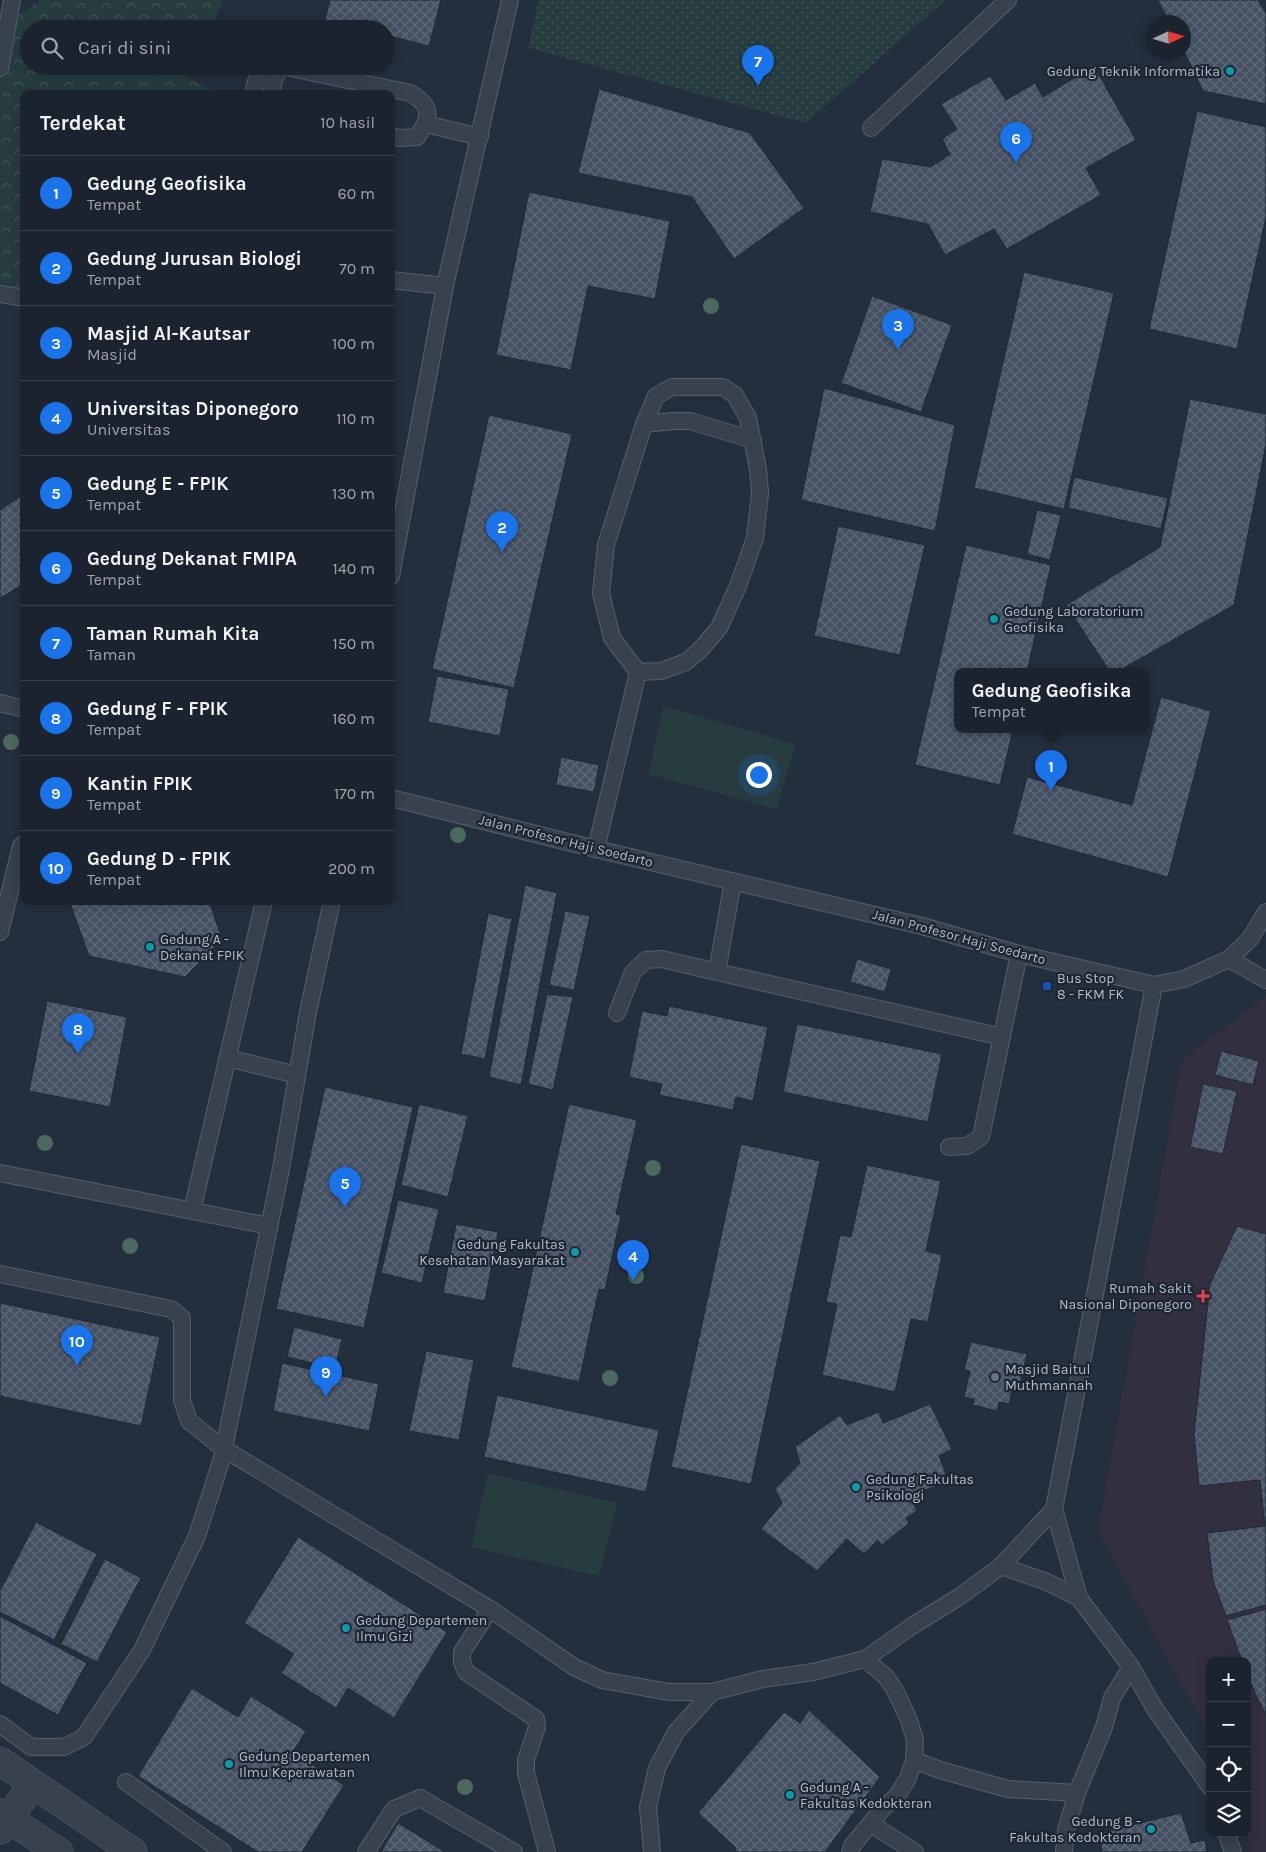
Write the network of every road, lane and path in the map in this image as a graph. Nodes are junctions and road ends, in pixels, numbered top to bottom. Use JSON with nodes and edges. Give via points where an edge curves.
{"nodes":[{"id":1,"x":12,"y":0,"type":"edge"},
{"id":2,"x":510,"y":0,"type":"edge"},
{"id":3,"x":1008,"y":0,"type":"edge"},
{"id":4,"x":0,"y":68,"type":"edge"},
{"id":5,"x":277,"y":75,"type":"edge"},
{"id":6,"x":323,"y":75,"type":"edge"},
{"id":7,"x":273,"y":88,"type":"edge"},
{"id":8,"x":253,"y":90,"type":"edge"},
{"id":9,"x":392,"y":90,"type":"edge"},
{"id":10,"x":395,"y":91,"type":"edge"},
{"id":11,"x":426,"y":124,"type":"junction"},
{"id":12,"x":870,"y":128,"type":"dead end"},
{"id":13,"x":395,"y":137,"type":"edge"},
{"id":14,"x":480,"y":137,"type":"junction"},
{"id":15,"x":395,"y":280,"type":"edge"},
{"id":16,"x":445,"y":286,"type":"junction"},
{"id":17,"x":0,"y":294,"type":"edge"},
{"id":18,"x":20,"y":297,"type":"edge"},
{"id":19,"x":644,"y":424,"type":"junction"},
{"id":20,"x":753,"y":440,"type":"junction"},
{"id":21,"x":395,"y":555,"type":"edge"},
{"id":22,"x":638,"y":672,"type":"junction"},
{"id":23,"x":0,"y":703,"type":"edge"},
{"id":24,"x":20,"y":708,"type":"edge"},
{"id":25,"x":395,"y":799,"type":"edge"},
{"id":26,"x":596,"y":849,"type":"junction"},
{"id":27,"x":20,"y":850,"type":"edge"},
{"id":28,"x":733,"y":881,"type":"junction"},
{"id":29,"x":263,"y":905,"type":"edge"},
{"id":30,"x":331,"y":905,"type":"edge"},
{"id":31,"x":1266,"y":912,"type":"edge"},
{"id":32,"x":0,"y":932,"type":"edge"},
{"id":33,"x":1019,"y":954,"type":"junction"},
{"id":34,"x":1229,"y":959,"type":"junction"},
{"id":35,"x":717,"y":972,"type":"junction"},
{"id":36,"x":1266,"y":980,"type":"edge"},
{"id":37,"x":1154,"y":984,"type":"junction"},
{"id":38,"x":617,"y":1013,"type":"dead end"},
{"id":39,"x":1002,"y":1037,"type":"junction"},
{"id":40,"x":228,"y":1058,"type":"junction"},
{"id":41,"x":297,"y":1076,"type":"junction"},
{"id":42,"x":949,"y":1147,"type":"dead end"},
{"id":43,"x":0,"y":1173,"type":"edge"},
{"id":44,"x":192,"y":1211,"type":"junction"},
{"id":45,"x":269,"y":1226,"type":"junction"},
{"id":46,"x":0,"y":1274,"type":"edge"},
{"id":47,"x":224,"y":1449,"type":"junction"},
{"id":48,"x":1054,"y":1509,"type":"junction"},
{"id":49,"x":1001,"y":1566,"type":"junction"},
{"id":50,"x":1079,"y":1598,"type":"junction"},
{"id":51,"x":490,"y":1609,"type":"junction"},
{"id":52,"x":866,"y":1659,"type":"junction"},
{"id":53,"x":1131,"y":1667,"type":"junction"},
{"id":54,"x":712,"y":1692,"type":"junction"},
{"id":55,"x":0,"y":1724,"type":"edge"},
{"id":56,"x":914,"y":1760,"type":"junction"},
{"id":57,"x":0,"y":1761,"type":"edge"},
{"id":58,"x":1206,"y":1781,"type":"edge"},
{"id":59,"x":126,"y":1782,"type":"dead end"},
{"id":60,"x":33,"y":1784,"type":"junction"},
{"id":61,"x":1077,"y":1793,"type":"junction"},
{"id":62,"x":3,"y":1821,"type":"edge"},
{"id":63,"x":871,"y":1824,"type":"junction"},
{"id":64,"x":1227,"y":1837,"type":"edge"},
{"id":65,"x":59,"y":1852,"type":"edge"},
{"id":66,"x":133,"y":1852,"type":"edge"},
{"id":67,"x":223,"y":1852,"type":"edge"},
{"id":68,"x":366,"y":1852,"type":"edge"},
{"id":69,"x":514,"y":1852,"type":"edge"},
{"id":70,"x":547,"y":1852,"type":"edge"},
{"id":71,"x":652,"y":1852,"type":"edge"},
{"id":72,"x":850,"y":1852,"type":"edge"},
{"id":73,"x":915,"y":1852,"type":"edge"},
{"id":74,"x":1064,"y":1852,"type":"edge"},
{"id":75,"x":1233,"y":1852,"type":"edge"}],
"edges":[{"from":1,"to":4,"type":"lane"},
{"from":2,"to":14,"type":"lane"},
{"from":3,"to":12,"type":"lane"},
{"from":5,"to":7,"type":"lane"},
{"from":6,"to":9,"type":"lane"},
{"from":7,"to":8,"type":"lane","via":[[265,80],[256,82]]},
{"from":10,"to":11,"type":"lane","via":[[421,100],[427,108]]},
{"from":11,"to":13,"type":"lane","via":[[417,137]]},
{"from":11,"to":14,"type":"lane"},
{"from":14,"to":16,"type":"lane"},
{"from":15,"to":16,"type":"lane"},
{"from":16,"to":21,"type":"lane"},
{"from":17,"to":18,"type":"lane"},
{"from":19,"to":20,"type":"lane","via":[[690,421]]},
{"from":19,"to":20,"type":"lane","via":[[656,396],[672,388],[723,388],[735,395],[748,418]]},
{"from":19,"to":22,"type":"lane","via":[[606,545],[601,593],[612,638]]},
{"from":20,"to":22,"type":"lane","via":[[760,493],[755,538],[719,628],[686,662],[661,671]]},
{"from":22,"to":26,"type":"lane"},
{"from":23,"to":24,"type":"lane"},
{"from":25,"to":26,"type":"lane","name":"Jalan Profesor Haji Soedarto"},
{"from":26,"to":28,"type":"lane","name":"Jalan Profesor Haji Soedarto"},
{"from":27,"to":32,"type":"lane"},
{"from":28,"to":33,"type":"lane","name":"Jalan Profesor Haji Soedarto","via":[[922,926]]},
{"from":28,"to":35,"type":"lane"},
{"from":29,"to":40,"type":"lane"},
{"from":30,"to":41,"type":"lane"},
{"from":31,"to":34,"type":"lane","via":[[1250,939]]},
{"from":33,"to":37,"type":"lane","name":"Jalan Profesor Haji Soedarto"},
{"from":33,"to":39,"type":"lane"},
{"from":34,"to":36,"type":"lane"},
{"from":34,"to":37,"type":"lane","via":[[1184,979]]},
{"from":35,"to":38,"type":"lane","via":[[662,959],[646,960],[633,972]]},
{"from":35,"to":39,"type":"lane"},
{"from":37,"to":48,"type":"lane"},
{"from":39,"to":42,"type":"lane","via":[[981,1137],[967,1146]]},
{"from":40,"to":41,"type":"lane"},
{"from":40,"to":44,"type":"lane"},
{"from":41,"to":45,"type":"lane"},
{"from":43,"to":44,"type":"lane"},
{"from":44,"to":45,"type":"lane"},
{"from":45,"to":47,"type":"lane"},
{"from":46,"to":47,"type":"lane","via":[[170,1309],[182,1318],[182,1400],[190,1421]]},
{"from":47,"to":51,"type":"lane"},
{"from":47,"to":55,"type":"lane","via":[[198,1536],[176,1582],[142,1650],[84,1737],[64,1747],[31,1747]]},
{"from":48,"to":49,"type":"lane"},
{"from":48,"to":50,"type":"lane"},
{"from":49,"to":50,"type":"lane","via":[[1047,1582]]},
{"from":49,"to":52,"type":"lane"},
{"from":50,"to":53,"type":"lane"},
{"from":51,"to":54,"type":"lane","via":[[574,1667],[602,1680],[669,1692]]},
{"from":51,"to":70,"type":"lane","via":[[462,1652],[462,1662],[466,1672],[536,1720],[526,1773]]},
{"from":52,"to":54,"type":"lane"},
{"from":52,"to":56,"type":"lane","via":[[895,1690],[915,1740]]},
{"from":53,"to":58,"type":"lane","via":[[1155,1709]]},
{"from":53,"to":61,"type":"lane","via":[[1112,1698],[1104,1727]]},
{"from":54,"to":71,"type":"lane","via":[[676,1732],[657,1768],[648,1807]]},
{"from":56,"to":61,"type":"lane","via":[[1008,1789]]},
{"from":56,"to":63,"type":"lane","via":[[897,1796]]},
{"from":57,"to":60,"type":"street"},
{"from":59,"to":67,"type":"lane"},
{"from":60,"to":62,"type":"street"},
{"from":60,"to":66,"type":"street"},
{"from":61,"to":74,"type":"lane","via":[[1066,1830]]},
{"from":62,"to":65,"type":"street"},
{"from":63,"to":72,"type":"lane"},
{"from":63,"to":73,"type":"lane"},
{"from":64,"to":75,"type":"lane"},
{"from":68,"to":69,"type":"lane","via":[[394,1810],[420,1798]]}]}
